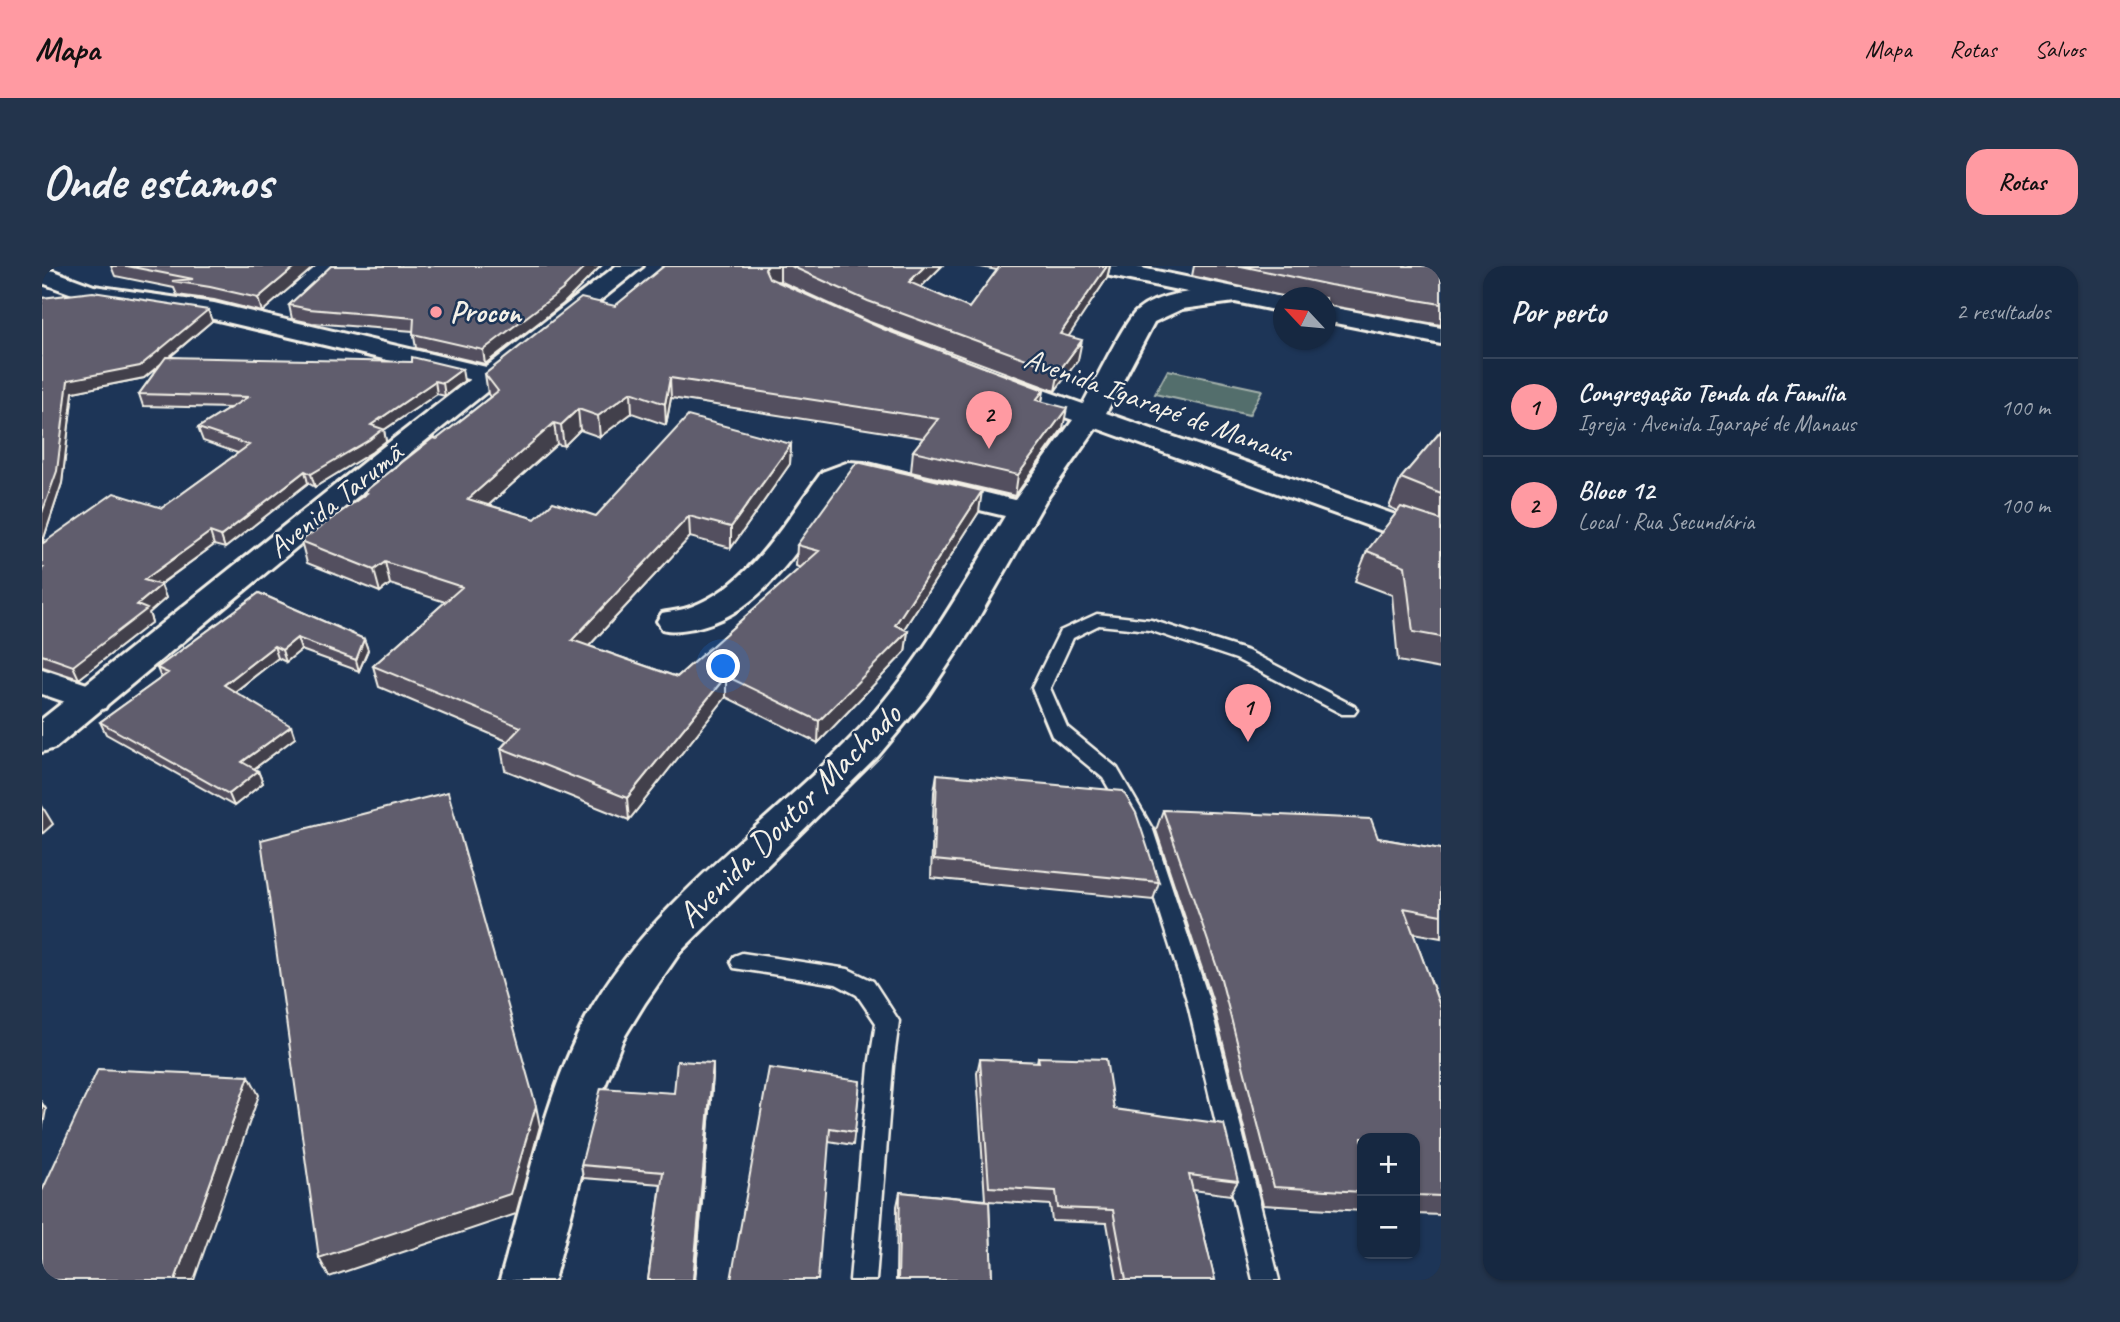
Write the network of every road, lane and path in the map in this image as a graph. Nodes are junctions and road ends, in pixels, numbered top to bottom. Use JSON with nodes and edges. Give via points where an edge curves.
{"nodes":[{"id":1,"x":631,"y":266,"type":"edge"},
{"id":2,"x":1096,"y":266,"type":"edge"},
{"id":3,"x":1156,"y":272,"type":"edge"},
{"id":4,"x":45,"y":275,"type":"edge"},
{"id":5,"x":1241,"y":295,"type":"junction"},
{"id":6,"x":1273,"y":302,"type":"edge"},
{"id":7,"x":184,"y":310,"type":"junction"},
{"id":8,"x":1336,"y":315,"type":"edge"},
{"id":9,"x":1441,"y":336,"type":"edge"},
{"id":10,"x":970,"y":373,"type":"edge"},
{"id":11,"x":483,"y":381,"type":"junction"},
{"id":12,"x":1091,"y":415,"type":"junction"},
{"id":13,"x":1024,"y":512,"type":"junction"},
{"id":14,"x":1441,"y":541,"type":"edge"},
{"id":15,"x":674,"y":621,"type":"dead end"},
{"id":16,"x":42,"y":681,"type":"edge"},
{"id":17,"x":92,"y":699,"type":"junction"},
{"id":18,"x":1348,"y":710,"type":"dead end"},
{"id":19,"x":42,"y":739,"type":"edge"},
{"id":20,"x":742,"y":962,"type":"dead end"},
{"id":21,"x":527,"y":1280,"type":"edge"},
{"id":22,"x":863,"y":1280,"type":"edge"},
{"id":23,"x":1266,"y":1280,"type":"edge"}],
"edges":[{"from":1,"to":11,"type":"street","name":"Avenida Tarumã"},
{"from":2,"to":3,"type":"street"},
{"from":3,"to":5,"type":"street"},
{"from":4,"to":7,"type":"street","via":[[81,303]]},
{"from":5,"to":6,"type":"street"},
{"from":5,"to":12,"type":"street","name":"Avenida Doutor Machado","via":[[1175,302],[1144,317]]},
{"from":7,"to":11,"type":"street"},
{"from":7,"to":11,"type":"street","via":[[279,315]]},
{"from":8,"to":9,"type":"street"},
{"from":10,"to":12,"type":"street","name":"Avenida Igarapé de Manaus"},
{"from":11,"to":17,"type":"street","name":"Avenida Tarumã"},
{"from":12,"to":13,"type":"street","name":"Avenida Doutor Machado"},
{"from":12,"to":14,"type":"street","name":"Avenida Igarapé de Manaus"},
{"from":13,"to":15,"type":"street","via":[[864,472],[840,474],[826,485],[769,564],[742,593],[703,615]]},
{"from":13,"to":21,"type":"street","name":"Avenida Doutor Machado","via":[[958,624],[913,689],[865,747],[665,940],[629,990],[603,1031],[579,1091]]},
{"from":16,"to":17,"type":"street"},
{"from":17,"to":19,"type":"street","name":"Avenida Tarumã"},
{"from":18,"to":23,"type":"lane","via":[[1242,654],[1151,625],[1097,619],[1066,635],[1041,688],[1059,731],[1110,773],[1143,830],[1198,1000]]},
{"from":20,"to":22,"type":"lane","via":[[840,975],[865,988],[888,1020]]}]}
